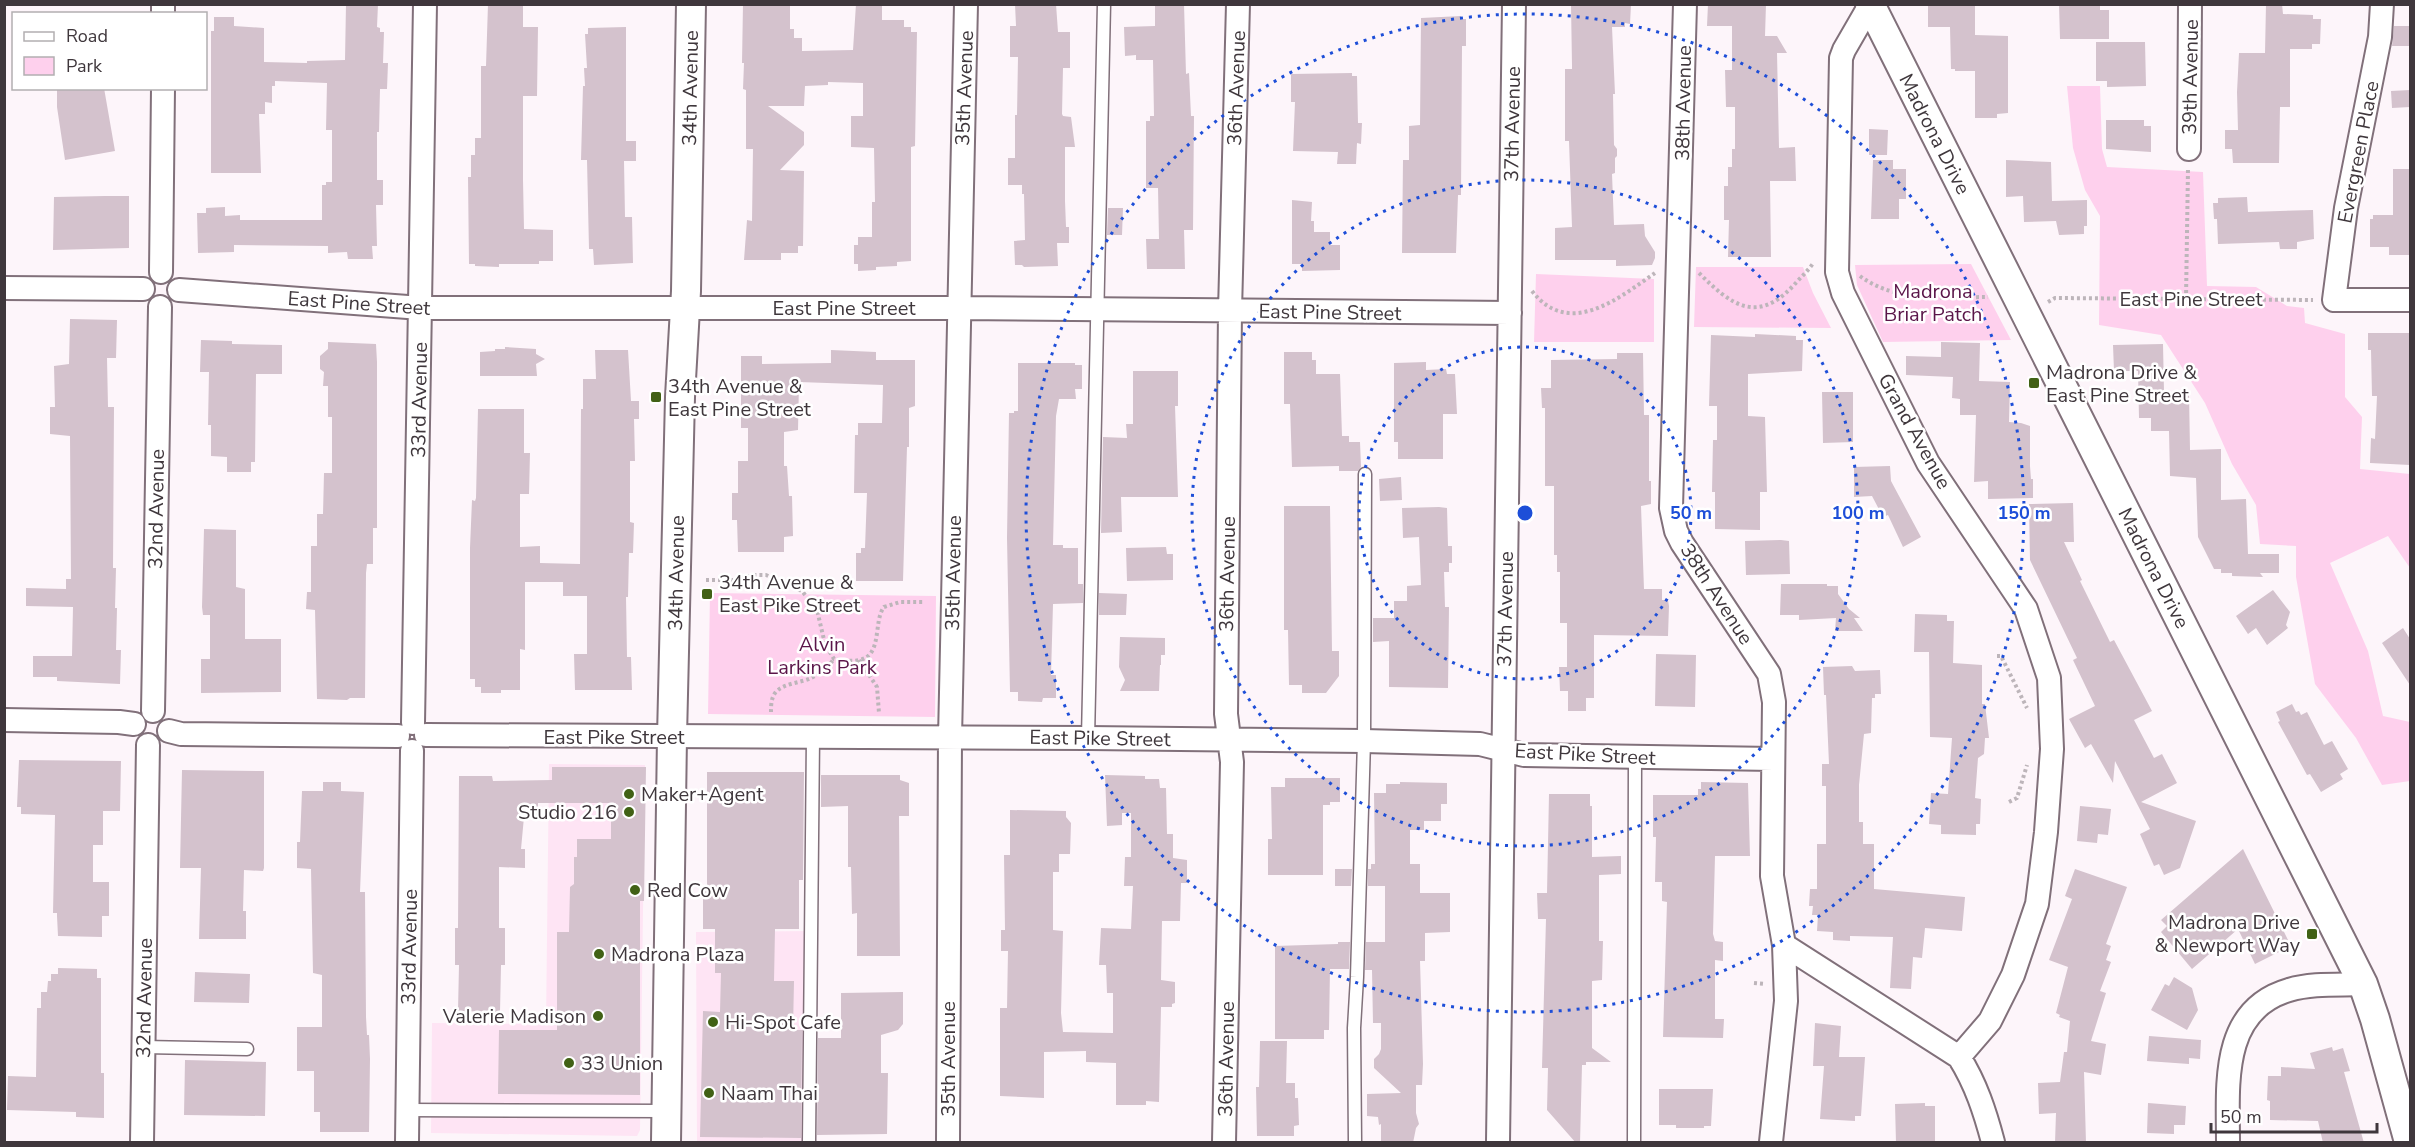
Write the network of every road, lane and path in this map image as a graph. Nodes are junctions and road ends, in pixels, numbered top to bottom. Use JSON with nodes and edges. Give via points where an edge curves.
{"nodes":[{"id":1,"x":425,"y":4,"type":"edge"},
{"id":2,"x":691,"y":4,"type":"edge"},
{"id":3,"x":966,"y":4,"type":"edge"},
{"id":4,"x":1104,"y":4,"type":"edge"},
{"id":5,"x":1238,"y":4,"type":"edge"},
{"id":6,"x":1514,"y":4,"type":"edge"},
{"id":7,"x":1685,"y":4,"type":"edge"},
{"id":8,"x":2190,"y":4,"type":"edge"},
{"id":9,"x":2382,"y":4,"type":"edge"},
{"id":10,"x":1870,"y":5,"type":"edge"},
{"id":11,"x":163,"y":90,"type":"edge"},
{"id":12,"x":2188,"y":155,"type":"joint"},
{"id":13,"x":1837,"y":242,"type":"junction"},
{"id":14,"x":1662,"y":268,"type":"dead end"},
{"id":15,"x":1692,"y":270,"type":"dead end"},
{"id":16,"x":1854,"y":271,"type":"dead end"},
{"id":17,"x":161,"y":272,"type":"junction"},
{"id":18,"x":4,"y":288,"type":"edge"},
{"id":19,"x":1530,"y":288,"type":"dead end"},
{"id":20,"x":143,"y":289,"type":"junction"},
{"id":21,"x":179,"y":290,"type":"junction"},
{"id":22,"x":1988,"y":297,"type":"dead end"},
{"id":23,"x":2186,"y":299,"type":"junction"},
{"id":24,"x":2410,"y":300,"type":"edge"},
{"id":25,"x":2325,"y":301,"type":"junction"},
{"id":26,"x":2048,"y":302,"type":"dead end"},
{"id":27,"x":160,"y":307,"type":"junction"},
{"id":28,"x":421,"y":308,"type":"junction"},
{"id":29,"x":958,"y":308,"type":"junction"},
{"id":30,"x":685,"y":309,"type":"junction"},
{"id":31,"x":1097,"y":309,"type":"junction"},
{"id":32,"x":1230,"y":311,"type":"junction"},
{"id":33,"x":1510,"y":313,"type":"junction"},
{"id":34,"x":1365,"y":474,"type":"dead end"},
{"id":35,"x":706,"y":580,"type":"dead end"},
{"id":36,"x":924,"y":602,"type":"dead end"},
{"id":37,"x":1997,"y":656,"type":"dead end"},
{"id":38,"x":834,"y":659,"type":"junction"},
{"id":39,"x":859,"y":660,"type":"junction"},
{"id":40,"x":153,"y":711,"type":"junction"},
{"id":41,"x":771,"y":712,"type":"dead end"},
{"id":42,"x":879,"y":713,"type":"dead end"},
{"id":43,"x":2030,"y":716,"type":"dead end"},
{"id":44,"x":4,"y":720,"type":"edge"},
{"id":45,"x":134,"y":724,"type":"junction"},
{"id":46,"x":169,"y":731,"type":"junction"},
{"id":47,"x":412,"y":736,"type":"junction"},
{"id":48,"x":672,"y":737,"type":"junction"},
{"id":49,"x":813,"y":737,"type":"junction"},
{"id":50,"x":950,"y":738,"type":"junction"},
{"id":51,"x":1088,"y":738,"type":"junction"},
{"id":52,"x":1229,"y":740,"type":"junction"},
{"id":53,"x":1364,"y":741,"type":"junction"},
{"id":54,"x":148,"y":746,"type":"junction"},
{"id":55,"x":1502,"y":750,"type":"junction"},
{"id":56,"x":1635,"y":758,"type":"junction"},
{"id":57,"x":1773,"y":759,"type":"junction"},
{"id":58,"x":2029,"y":760,"type":"dead end"},
{"id":59,"x":2009,"y":802,"type":"dead end"},
{"id":60,"x":1784,"y":945,"type":"junction"},
{"id":61,"x":2363,"y":984,"type":"junction"},
{"id":62,"x":144,"y":1047,"type":"junction"},
{"id":63,"x":247,"y":1049,"type":"dead end"},
{"id":64,"x":1959,"y":1057,"type":"junction"},
{"id":65,"x":407,"y":1110,"type":"junction"},
{"id":66,"x":667,"y":1111,"type":"junction"},
{"id":67,"x":142,"y":1143,"type":"edge"},
{"id":68,"x":407,"y":1143,"type":"edge"},
{"id":69,"x":666,"y":1143,"type":"edge"},
{"id":70,"x":809,"y":1143,"type":"edge"},
{"id":71,"x":948,"y":1143,"type":"edge"},
{"id":72,"x":1224,"y":1143,"type":"edge"},
{"id":73,"x":1355,"y":1143,"type":"edge"},
{"id":74,"x":1498,"y":1143,"type":"edge"},
{"id":75,"x":1634,"y":1143,"type":"edge"},
{"id":76,"x":1771,"y":1143,"type":"edge"},
{"id":77,"x":1993,"y":1143,"type":"edge"},
{"id":78,"x":2228,"y":1143,"type":"edge"},
{"id":79,"x":2409,"y":1143,"type":"edge"}],
"edges":[{"from":1,"to":28,"type":"street","name":"33rd Avenue"},
{"from":2,"to":30,"type":"street","name":"34th Avenue"},
{"from":3,"to":29,"type":"street","name":"35th Avenue"},
{"from":4,"to":31,"type":"lane"},
{"from":5,"to":32,"type":"street","name":"36th Avenue"},
{"from":6,"to":33,"type":"street","name":"37th Avenue"},
{"from":7,"to":57,"type":"street","name":"38th Avenue","via":[[1671,508],[1682,543],[1768,674],[1773,702]]},
{"from":8,"to":12,"type":"street","name":"39th Avenue"},
{"from":9,"to":25,"type":"street","name":"Evergreen Place","via":[[2380,37]]},
{"from":10,"to":13,"type":"street","name":"Grand Avenue","via":[[1841,58]]},
{"from":10,"to":61,"type":"street","name":"Madrona Drive"},
{"from":11,"to":17,"type":"street"},
{"from":12,"to":23,"type":"path"},
{"from":13,"to":15,"type":"path","via":[[1826,242],[1809,270],[1786,293],[1758,308],[1732,301],[1697,270]]},
{"from":13,"to":64,"type":"street","name":"Grand Avenue","via":[[1837,272],[1843,293],[1928,463],[2026,609],[2049,678],[2052,749],[2037,904],[2009,985],[1990,1021]]},
{"from":14,"to":19,"type":"path","via":[[1615,301],[1584,313],[1550,308]]},
{"from":16,"to":22,"type":"path","via":[[1877,286],[1908,295]]},
{"from":17,"to":20,"type":"street","via":[[149,277]]},
{"from":17,"to":21,"type":"street","via":[[174,278]]},
{"from":18,"to":20,"type":"street"},
{"from":20,"to":27,"type":"street","via":[[150,304]]},
{"from":21,"to":27,"type":"street","via":[[173,303]]},
{"from":21,"to":28,"type":"street","name":"East Pine Street"},
{"from":23,"to":25,"type":"path","name":"East Pine Street"},
{"from":23,"to":26,"type":"path","name":"East Pine Street","via":[[2055,298]]},
{"from":24,"to":25,"type":"street"},
{"from":27,"to":40,"type":"street","name":"32nd Avenue"},
{"from":28,"to":30,"type":"street","name":"East Pine Street"},
{"from":28,"to":47,"type":"street","name":"33rd Avenue"},
{"from":29,"to":30,"type":"street","name":"East Pine Street"},
{"from":29,"to":31,"type":"street","name":"East Pine Street"},
{"from":29,"to":50,"type":"street","name":"35th Avenue"},
{"from":30,"to":48,"type":"street","name":"34th Avenue"},
{"from":31,"to":32,"type":"street","name":"East Pine Street"},
{"from":31,"to":51,"type":"lane"},
{"from":32,"to":33,"type":"street","name":"East Pine Street"},
{"from":32,"to":52,"type":"street","name":"36th Avenue","via":[[1226,714]]},
{"from":33,"to":55,"type":"street","name":"37th Avenue"},
{"from":34,"to":53,"type":"lane"},
{"from":35,"to":38,"type":"path","via":[[766,575],[802,591],[818,610],[825,644]]},
{"from":36,"to":39,"type":"path","via":[[884,607],[873,649]]},
{"from":37,"to":43,"type":"path","via":[[2001,656],[2012,674]]},
{"from":38,"to":39,"type":"path"},
{"from":38,"to":41,"type":"path","via":[[811,678],[775,693]]},
{"from":39,"to":42,"type":"path","via":[[877,687]]},
{"from":40,"to":45,"type":"street","via":[[139,716]]},
{"from":40,"to":46,"type":"street","via":[[166,718]]},
{"from":44,"to":45,"type":"street"},
{"from":45,"to":54,"type":"street","via":[[139,741]]},
{"from":46,"to":47,"type":"street","name":"East Pike Street"},
{"from":46,"to":54,"type":"street","via":[[160,744]]},
{"from":47,"to":48,"type":"street","name":"East Pike Street"},
{"from":47,"to":65,"type":"street","name":"33rd Avenue"},
{"from":48,"to":49,"type":"street","name":"East Pike Street"},
{"from":48,"to":66,"type":"street","name":"34th Avenue"},
{"from":49,"to":50,"type":"street","name":"East Pike Street"},
{"from":49,"to":70,"type":"lane"},
{"from":50,"to":51,"type":"street","name":"East Pike Street"},
{"from":50,"to":71,"type":"street","name":"35th Avenue"},
{"from":51,"to":52,"type":"street","name":"East Pike Street"},
{"from":52,"to":53,"type":"street","name":"East Pike Street"},
{"from":52,"to":72,"type":"street","name":"36th Avenue","via":[[1232,762]]},
{"from":53,"to":55,"type":"street","name":"East Pike Street","via":[[1480,744]]},
{"from":53,"to":73,"type":"lane","via":[[1354,1028]]},
{"from":54,"to":62,"type":"street","name":"32nd Avenue"},
{"from":55,"to":56,"type":"street","name":"East Pike Street","via":[[1524,755]]},
{"from":55,"to":74,"type":"street","name":"37th Avenue"},
{"from":56,"to":57,"type":"street","name":"East Pike Street"},
{"from":56,"to":75,"type":"lane"},
{"from":57,"to":60,"type":"street","name":"38th Avenue","via":[[1772,876]]},
{"from":58,"to":59,"type":"path","via":[[2017,798]]},
{"from":60,"to":64,"type":"street"},
{"from":60,"to":76,"type":"street","name":"38th Avenue","via":[[1786,1000]]},
{"from":61,"to":78,"type":"street","via":[[2291,989],[2271,996],[2253,1010],[2231,1053]]},
{"from":61,"to":79,"type":"street","name":"Madrona Drive"},
{"from":62,"to":63,"type":"lane"},
{"from":62,"to":67,"type":"street","name":"32nd Avenue"},
{"from":64,"to":77,"type":"street","via":[[1982,1102]]},
{"from":65,"to":66,"type":"lane"},
{"from":65,"to":68,"type":"street","name":"33rd Avenue"},
{"from":66,"to":69,"type":"street","name":"34th Avenue"}]}
